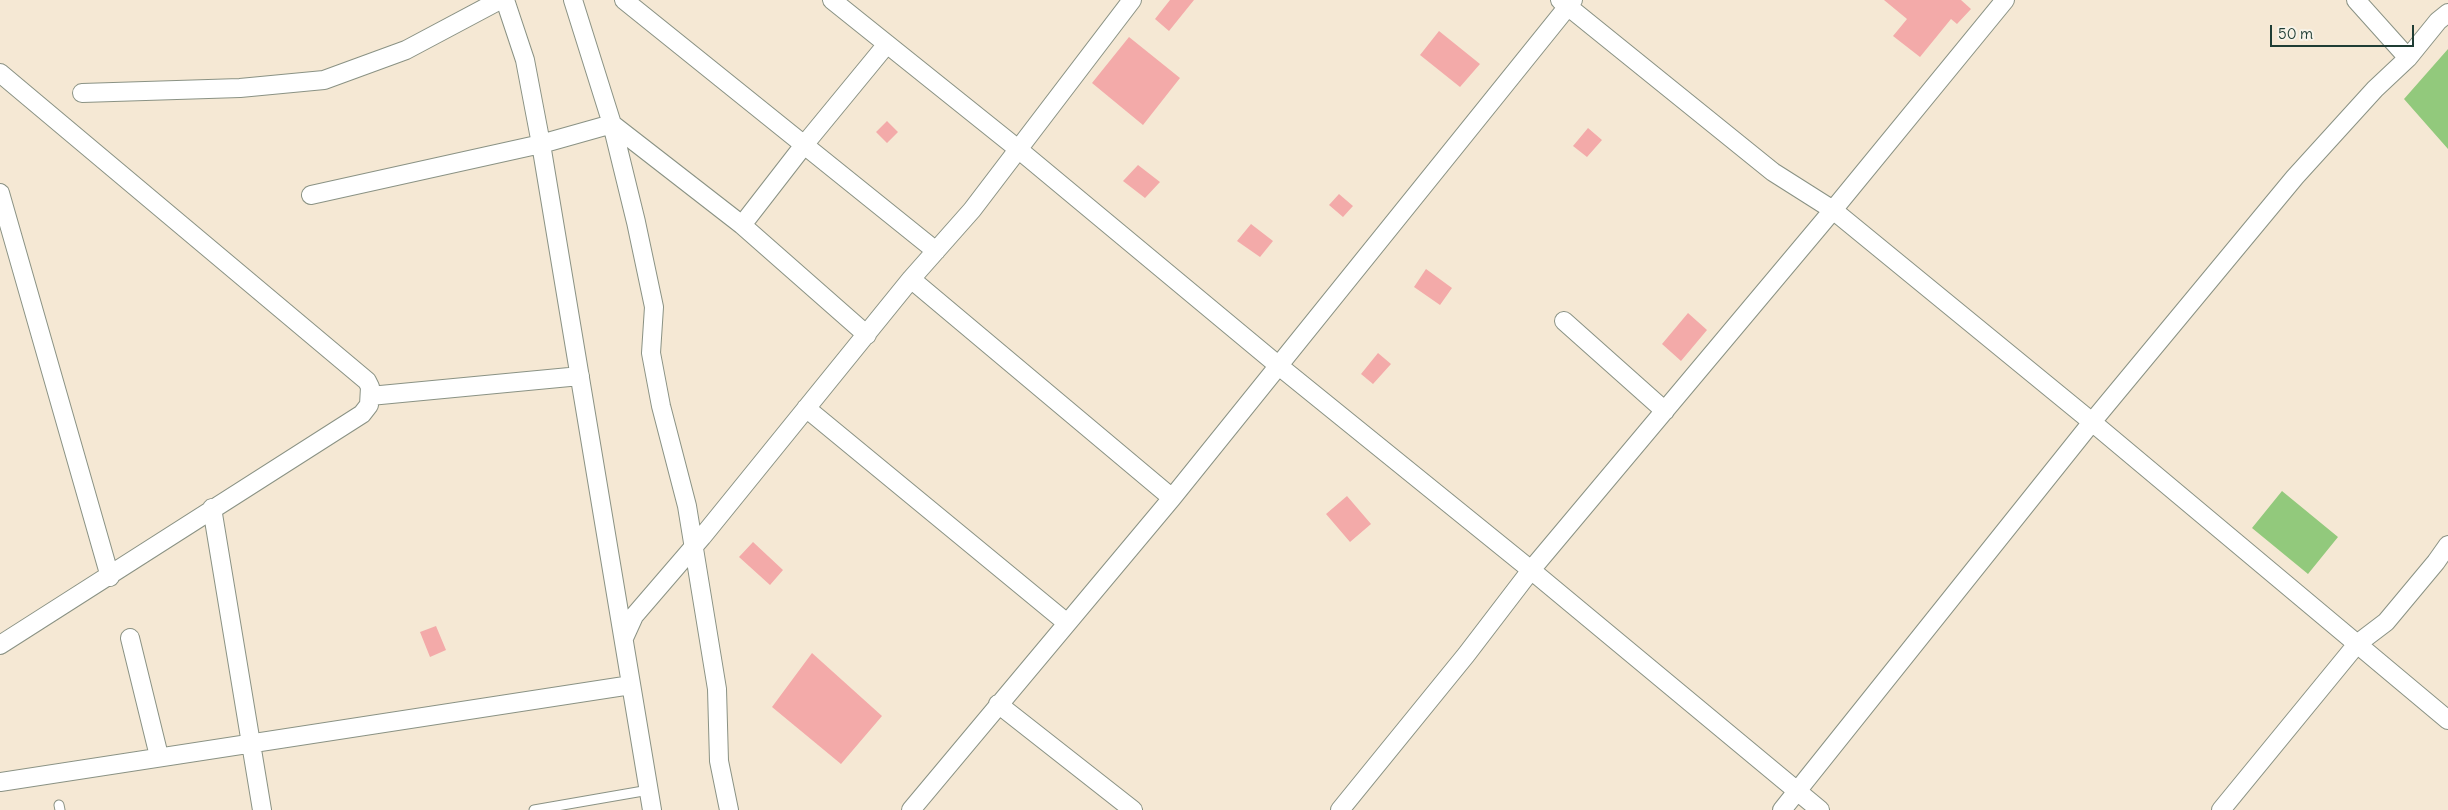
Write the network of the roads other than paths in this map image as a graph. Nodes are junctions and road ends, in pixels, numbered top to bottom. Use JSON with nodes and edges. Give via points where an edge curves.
{"nodes":[{"id":1,"x":500,"y":0,"type":"edge"},
{"id":2,"x":505,"y":0,"type":"edge"},
{"id":3,"x":573,"y":0,"type":"edge"},
{"id":4,"x":624,"y":0,"type":"edge"},
{"id":5,"x":832,"y":0,"type":"edge"},
{"id":6,"x":1132,"y":0,"type":"edge"},
{"id":7,"x":2005,"y":0,"type":"edge"},
{"id":8,"x":2356,"y":0,"type":"edge"},
{"id":9,"x":1567,"y":2,"type":"edge"},
{"id":10,"x":2448,"y":13,"type":"edge"},
{"id":11,"x":888,"y":44,"type":"junction"},
{"id":12,"x":2408,"y":58,"type":"junction"},
{"id":13,"x":0,"y":73,"type":"edge"},
{"id":14,"x":82,"y":93,"type":"dead end"},
{"id":15,"x":612,"y":124,"type":"junction"},
{"id":16,"x":541,"y":144,"type":"junction"},
{"id":17,"x":804,"y":145,"type":"junction"},
{"id":18,"x":1018,"y":149,"type":"junction"},
{"id":19,"x":0,"y":194,"type":"edge"},
{"id":20,"x":311,"y":195,"type":"dead end"},
{"id":21,"x":1833,"y":210,"type":"junction"},
{"id":22,"x":742,"y":225,"type":"junction"},
{"id":23,"x":936,"y":251,"type":"junction"},
{"id":24,"x":911,"y":279,"type":"junction"},
{"id":25,"x":1564,"y":321,"type":"dead end"},
{"id":26,"x":867,"y":335,"type":"junction"},
{"id":27,"x":1279,"y":366,"type":"junction"},
{"id":28,"x":580,"y":376,"type":"junction"},
{"id":29,"x":370,"y":396,"type":"junction"},
{"id":30,"x":806,"y":408,"type":"junction"},
{"id":31,"x":1665,"y":411,"type":"junction"},
{"id":32,"x":2092,"y":422,"type":"junction"},
{"id":33,"x":1172,"y":498,"type":"junction"},
{"id":34,"x":212,"y":508,"type":"junction"},
{"id":35,"x":2448,"y":544,"type":"edge"},
{"id":36,"x":692,"y":548,"type":"junction"},
{"id":37,"x":1531,"y":570,"type":"junction"},
{"id":38,"x":110,"y":577,"type":"junction"},
{"id":39,"x":1067,"y":623,"type":"junction"},
{"id":40,"x":130,"y":638,"type":"dead end"},
{"id":41,"x":624,"y":638,"type":"junction"},
{"id":42,"x":2356,"y":644,"type":"junction"},
{"id":43,"x":0,"y":645,"type":"edge"},
{"id":44,"x":631,"y":685,"type":"junction"},
{"id":45,"x":998,"y":704,"type":"junction"},
{"id":46,"x":2448,"y":720,"type":"edge"},
{"id":47,"x":252,"y":744,"type":"junction"},
{"id":48,"x":159,"y":756,"type":"junction"},
{"id":49,"x":0,"y":782,"type":"edge"},
{"id":50,"x":649,"y":790,"type":"junction"},
{"id":51,"x":1796,"y":792,"type":"junction"},
{"id":52,"x":262,"y":810,"type":"edge"},
{"id":53,"x":534,"y":810,"type":"edge"},
{"id":54,"x":652,"y":810,"type":"edge"},
{"id":55,"x":729,"y":810,"type":"edge"},
{"id":56,"x":911,"y":810,"type":"edge"},
{"id":57,"x":1132,"y":810,"type":"edge"},
{"id":58,"x":1340,"y":810,"type":"edge"},
{"id":59,"x":1782,"y":810,"type":"edge"},
{"id":60,"x":1820,"y":810,"type":"edge"},
{"id":61,"x":2221,"y":810,"type":"edge"}],
"edges":[{"from":1,"to":14,"type":"street","via":[[406,50],[324,80],[240,88]]},
{"from":2,"to":16,"type":"street","via":[[525,60]]},
{"from":3,"to":15,"type":"street"},
{"from":4,"to":17,"type":"street"},
{"from":5,"to":11,"type":"street"},
{"from":6,"to":18,"type":"street"},
{"from":7,"to":21,"type":"street"},
{"from":8,"to":12,"type":"street"},
{"from":9,"to":21,"type":"street","via":[[1773,172]]},
{"from":9,"to":27,"type":"street"},
{"from":10,"to":12,"type":"street"},
{"from":11,"to":17,"type":"street"},
{"from":11,"to":18,"type":"street"},
{"from":12,"to":32,"type":"street","via":[[2375,89],[2295,177]]},
{"from":13,"to":29,"type":"street","via":[[368,381]]},
{"from":15,"to":16,"type":"street"},
{"from":15,"to":22,"type":"street"},
{"from":15,"to":36,"type":"street","via":[[654,307],[651,353],[687,506]]},
{"from":16,"to":20,"type":"street"},
{"from":16,"to":28,"type":"street"},
{"from":17,"to":22,"type":"street"},
{"from":17,"to":23,"type":"street"},
{"from":18,"to":23,"type":"street"},
{"from":18,"to":27,"type":"street"},
{"from":19,"to":38,"type":"street"},
{"from":21,"to":31,"type":"street"},
{"from":21,"to":32,"type":"street"},
{"from":22,"to":26,"type":"street"},
{"from":23,"to":24,"type":"street"},
{"from":24,"to":26,"type":"street"},
{"from":24,"to":33,"type":"street"},
{"from":25,"to":31,"type":"street"},
{"from":26,"to":30,"type":"street"},
{"from":27,"to":33,"type":"street"},
{"from":27,"to":37,"type":"street"},
{"from":28,"to":29,"type":"street"},
{"from":28,"to":41,"type":"street"},
{"from":29,"to":34,"type":"street","via":[[369,406],[362,414]]},
{"from":30,"to":36,"type":"street"},
{"from":30,"to":39,"type":"street"},
{"from":31,"to":37,"type":"street"},
{"from":32,"to":42,"type":"street"},
{"from":32,"to":51,"type":"street"},
{"from":33,"to":39,"type":"street"},
{"from":34,"to":38,"type":"street"},
{"from":34,"to":47,"type":"street"},
{"from":35,"to":42,"type":"street","via":[[2386,622]]},
{"from":36,"to":41,"type":"street","via":[[634,616]]},
{"from":36,"to":55,"type":"street","via":[[716,689],[719,761]]},
{"from":37,"to":51,"type":"street"},
{"from":37,"to":58,"type":"street"},
{"from":38,"to":43,"type":"street"},
{"from":39,"to":45,"type":"street"},
{"from":40,"to":48,"type":"street"},
{"from":41,"to":44,"type":"street"},
{"from":42,"to":46,"type":"street"},
{"from":42,"to":61,"type":"street"},
{"from":44,"to":47,"type":"street"},
{"from":44,"to":50,"type":"street"},
{"from":45,"to":56,"type":"street"},
{"from":45,"to":57,"type":"street"},
{"from":47,"to":48,"type":"street"},
{"from":47,"to":52,"type":"street"},
{"from":48,"to":49,"type":"street"},
{"from":50,"to":53,"type":"lane"},
{"from":50,"to":54,"type":"street"},
{"from":51,"to":59,"type":"street"},
{"from":51,"to":60,"type":"street"}]}
